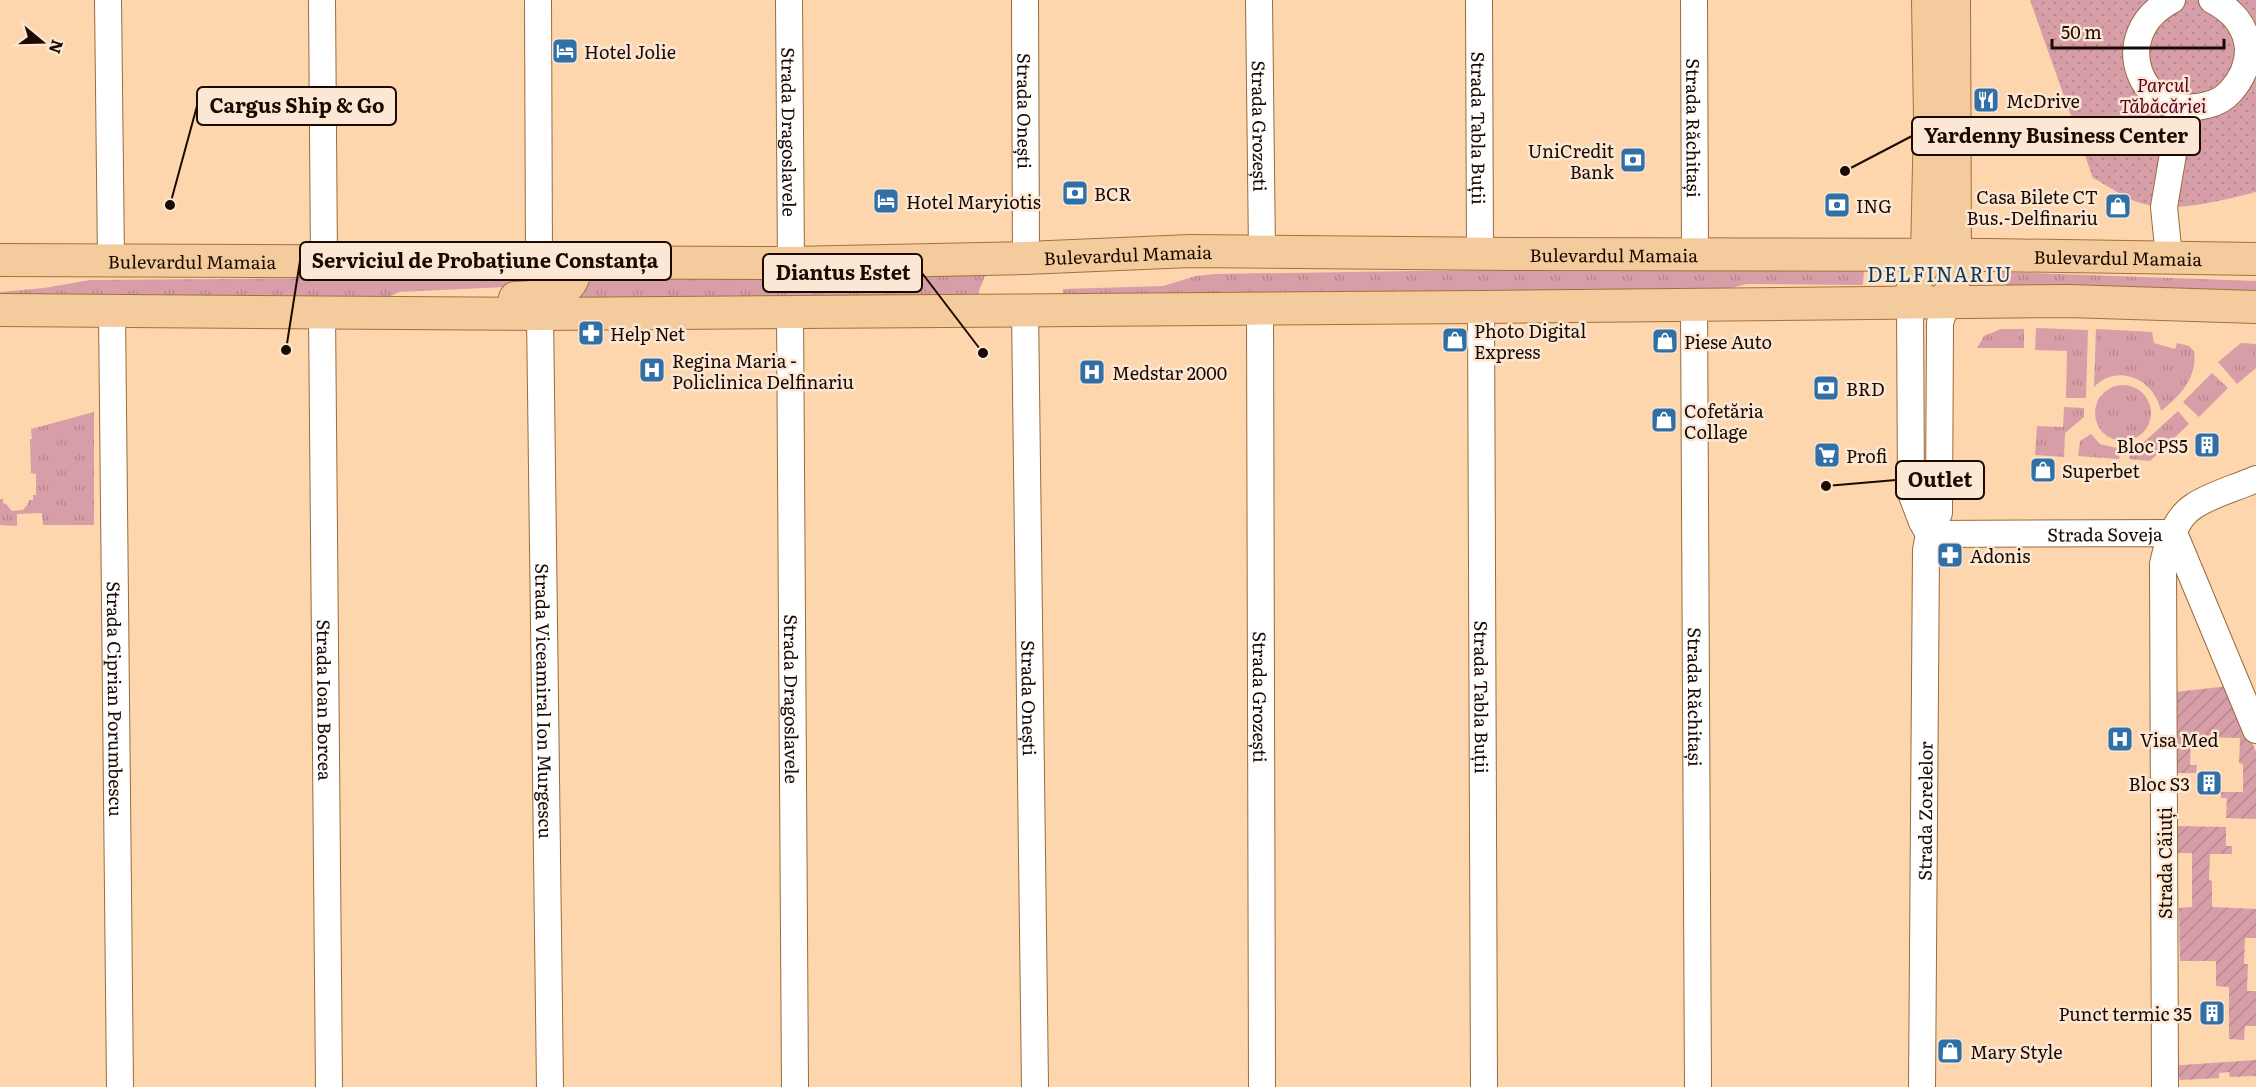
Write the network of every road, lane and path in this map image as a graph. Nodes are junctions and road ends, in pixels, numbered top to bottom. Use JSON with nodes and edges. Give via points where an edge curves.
{"nodes":[{"id":1,"x":108,"y":0,"type":"edge"},
{"id":2,"x":321,"y":0,"type":"edge"},
{"id":3,"x":538,"y":0,"type":"edge"},
{"id":4,"x":789,"y":0,"type":"edge"},
{"id":5,"x":1025,"y":0,"type":"edge"},
{"id":6,"x":1259,"y":0,"type":"edge"},
{"id":7,"x":1479,"y":0,"type":"edge"},
{"id":8,"x":1694,"y":0,"type":"edge"},
{"id":9,"x":1928,"y":0,"type":"edge"},
{"id":10,"x":1954,"y":0,"type":"edge"},
{"id":11,"x":2172,"y":0,"type":"edge"},
{"id":12,"x":2212,"y":0,"type":"edge"},
{"id":13,"x":2251,"y":64,"type":"edge"},
{"id":14,"x":2181,"y":107,"type":"junction"},
{"id":15,"x":1190,"y":251,"type":"junction"},
{"id":16,"x":1262,"y":252,"type":"junction"},
{"id":17,"x":1480,"y":254,"type":"junction"},
{"id":18,"x":1695,"y":255,"type":"junction"},
{"id":19,"x":1941,"y":256,"type":"junction"},
{"id":20,"x":2169,"y":257,"type":"junction"},
{"id":21,"x":1026,"y":258,"type":"junction"},
{"id":22,"x":2256,"y":259,"type":"edge"},
{"id":23,"x":0,"y":260,"type":"edge"},
{"id":24,"x":111,"y":260,"type":"junction"},
{"id":25,"x":324,"y":261,"type":"junction"},
{"id":26,"x":539,"y":263,"type":"junction"},
{"id":27,"x":573,"y":263,"type":"junction"},
{"id":28,"x":791,"y":263,"type":"junction"},
{"id":29,"x":0,"y":279,"type":"edge"},
{"id":30,"x":1947,"y":301,"type":"junction"},
{"id":31,"x":1910,"y":302,"type":"junction"},
{"id":32,"x":1694,"y":305,"type":"junction"},
{"id":33,"x":1481,"y":307,"type":"junction"},
{"id":34,"x":2256,"y":307,"type":"edge"},
{"id":35,"x":1260,"y":309,"type":"junction"},
{"id":36,"x":0,"y":310,"type":"edge"},
{"id":37,"x":994,"y":310,"type":"junction"},
{"id":38,"x":1025,"y":310,"type":"junction"},
{"id":39,"x":112,"y":311,"type":"junction"},
{"id":40,"x":790,"y":311,"type":"junction"},
{"id":41,"x":322,"y":313,"type":"junction"},
{"id":42,"x":381,"y":314,"type":"junction"},
{"id":43,"x":540,"y":314,"type":"junction"},
{"id":44,"x":2256,"y":479,"type":"edge"},
{"id":45,"x":2174,"y":533,"type":"junction"},
{"id":46,"x":1929,"y":534,"type":"junction"},
{"id":47,"x":2256,"y":730,"type":"edge"},
{"id":48,"x":120,"y":1087,"type":"edge"},
{"id":49,"x":329,"y":1087,"type":"edge"},
{"id":50,"x":550,"y":1087,"type":"edge"},
{"id":51,"x":795,"y":1087,"type":"edge"},
{"id":52,"x":1035,"y":1087,"type":"edge"},
{"id":53,"x":1262,"y":1087,"type":"edge"},
{"id":54,"x":1484,"y":1087,"type":"edge"},
{"id":55,"x":1698,"y":1087,"type":"edge"},
{"id":56,"x":1922,"y":1087,"type":"edge"},
{"id":57,"x":2165,"y":1087,"type":"edge"}],
"edges":[{"from":1,"to":24,"type":"street"},
{"from":2,"to":25,"type":"street"},
{"from":3,"to":26,"type":"street"},
{"from":4,"to":28,"type":"street","name":"Strada Dragoslavele"},
{"from":5,"to":21,"type":"street","name":"Strada Onești"},
{"from":6,"to":16,"type":"street","name":"Strada Grozești"},
{"from":7,"to":17,"type":"street","name":"Strada Tabla Buții"},
{"from":8,"to":18,"type":"street","name":"Strada Răchitași"},
{"from":9,"to":19,"type":"main road","via":[[1930,119]]},
{"from":10,"to":19,"type":"main road"},
{"from":11,"to":14,"type":"street","via":[[2158,7],[2145,21],[2136,56],[2140,74],[2150,89],[2164,101]]},
{"from":12,"to":13,"type":"street","via":[[2224,6],[2241,24]]},
{"from":13,"to":14,"type":"street","via":[[2222,99],[2198,108]]},
{"from":14,"to":20,"type":"street","via":[[2164,207]]},
{"from":15,"to":16,"type":"main road","name":"Bulevardul Mamaia"},
{"from":15,"to":21,"type":"main road","name":"Bulevardul Mamaia"},
{"from":15,"to":37,"type":"main road","via":[[1125,265],[1032,267],[1000,272],[988,290]]},
{"from":16,"to":17,"type":"main road","name":"Bulevardul Mamaia"},
{"from":17,"to":18,"type":"main road","name":"Bulevardul Mamaia"},
{"from":18,"to":19,"type":"main road","name":"Bulevardul Mamaia"},
{"from":19,"to":20,"type":"main road","name":"Bulevardul Mamaia"},
{"from":19,"to":30,"type":"main road","via":[[1954,277]]},
{"from":19,"to":31,"type":"main road","via":[[1912,290]]},
{"from":20,"to":22,"type":"main road","name":"Bulevardul Mamaia"},
{"from":21,"to":28,"type":"main road","name":"Bulevardul Mamaia"},
{"from":23,"to":24,"type":"main road","name":"Bulevardul Mamaia"},
{"from":24,"to":25,"type":"main road","name":"Bulevardul Mamaia"},
{"from":24,"to":29,"type":"main road","via":[[56,275]]},
{"from":25,"to":26,"type":"main road","name":"Bulevardul Mamaia"},
{"from":26,"to":27,"type":"main road","name":"Bulevardul Mamaia"},
{"from":27,"to":28,"type":"main road","name":"Bulevardul Mamaia"},
{"from":27,"to":42,"type":"main road","via":[[573,279],[567,287],[549,295],[429,302]]},
{"from":30,"to":31,"type":"main road"},
{"from":30,"to":34,"type":"main road"},
{"from":30,"to":46,"type":"street","name":"Strada Zorelelor","via":[[1940,323],[1939,513]]},
{"from":31,"to":32,"type":"main road"},
{"from":31,"to":46,"type":"street","via":[[1911,493]]},
{"from":32,"to":33,"type":"main road"},
{"from":32,"to":55,"type":"street","name":"Strada Răchitași"},
{"from":33,"to":35,"type":"main road"},
{"from":33,"to":54,"type":"street","name":"Strada Tabla Buții"},
{"from":35,"to":38,"type":"main road"},
{"from":35,"to":53,"type":"street","name":"Strada Grozești"},
{"from":36,"to":39,"type":"main road"},
{"from":37,"to":38,"type":"main road"},
{"from":37,"to":40,"type":"main road"},
{"from":38,"to":52,"type":"street","name":"Strada Onești"},
{"from":39,"to":41,"type":"main road"},
{"from":39,"to":48,"type":"street","name":"Strada Ciprian Porumbescu"},
{"from":40,"to":43,"type":"main road"},
{"from":40,"to":51,"type":"street","name":"Strada Dragoslavele"},
{"from":41,"to":42,"type":"main road"},
{"from":41,"to":49,"type":"street","name":"Strada Ioan Borcea"},
{"from":42,"to":43,"type":"main road"},
{"from":43,"to":50,"type":"street","name":"Strada Viceamiral Ion Murgescu"},
{"from":44,"to":45,"type":"street","name":"Strada Căiuți","via":[[2193,506]]},
{"from":45,"to":46,"type":"street","name":"Strada Soveja"},
{"from":45,"to":47,"type":"street","name":"Strada Soveja"},
{"from":45,"to":57,"type":"street","name":"Strada Căiuți","via":[[2163,564]]},
{"from":46,"to":56,"type":"street","name":"Strada Zorelelor"}]}
